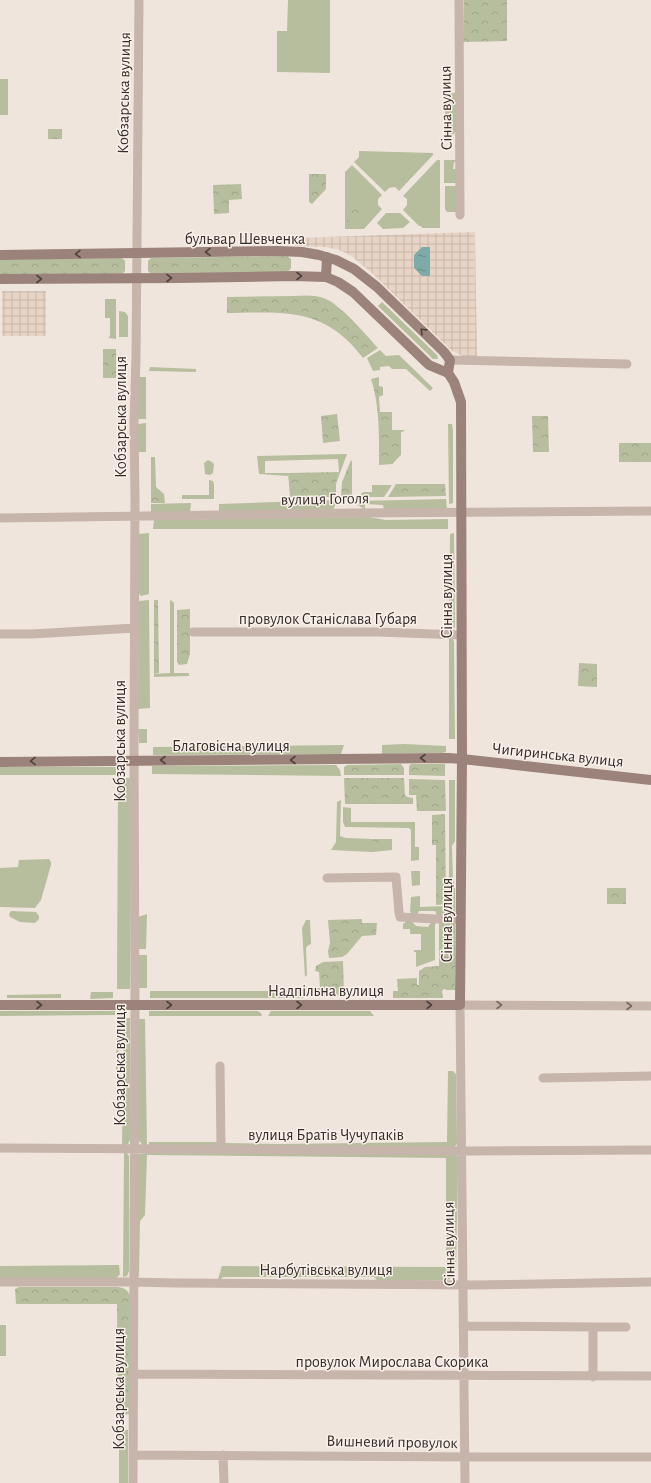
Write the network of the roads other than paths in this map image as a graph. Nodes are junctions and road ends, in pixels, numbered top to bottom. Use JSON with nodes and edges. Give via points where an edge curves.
{"nodes":[{"id":1,"x":139,"y":0,"type":"edge"},
{"id":2,"x":460,"y":0,"type":"edge"},
{"id":3,"x":460,"y":215,"type":"dead end"},
{"id":4,"x":136,"y":253,"type":"junction"},
{"id":5,"x":0,"y":255,"type":"edge"},
{"id":6,"x":327,"y":257,"type":"junction"},
{"id":7,"x":326,"y":277,"type":"junction"},
{"id":8,"x":135,"y":278,"type":"junction"},
{"id":9,"x":0,"y":279,"type":"edge"},
{"id":10,"x":450,"y":360,"type":"junction"},
{"id":11,"x":627,"y":364,"type":"dead end"},
{"id":12,"x":448,"y":372,"type":"junction"},
{"id":13,"x":651,"y":511,"type":"edge"},
{"id":14,"x":461,"y":513,"type":"junction"},
{"id":15,"x":135,"y":516,"type":"junction"},
{"id":16,"x":0,"y":518,"type":"edge"},
{"id":17,"x":135,"y":628,"type":"junction"},
{"id":18,"x":193,"y":632,"type":"dead end"},
{"id":19,"x":0,"y":634,"type":"edge"},
{"id":20,"x":461,"y":634,"type":"junction"},
{"id":21,"x":462,"y":759,"type":"junction"},
{"id":22,"x":134,"y":760,"type":"junction"},
{"id":23,"x":0,"y":762,"type":"edge"},
{"id":24,"x":651,"y":780,"type":"edge"},
{"id":25,"x":327,"y":878,"type":"dead end"},
{"id":26,"x":461,"y":918,"type":"junction"},
{"id":27,"x":0,"y":1005,"type":"edge"},
{"id":28,"x":135,"y":1005,"type":"junction"},
{"id":29,"x":460,"y":1005,"type":"junction"},
{"id":30,"x":651,"y":1006,"type":"edge"},
{"id":31,"x":220,"y":1066,"type":"dead end"},
{"id":32,"x":651,"y":1076,"type":"edge"},
{"id":33,"x":543,"y":1078,"type":"dead end"},
{"id":34,"x":0,"y":1148,"type":"edge"},
{"id":35,"x":221,"y":1148,"type":"junction"},
{"id":36,"x":134,"y":1150,"type":"junction"},
{"id":37,"x":462,"y":1150,"type":"junction"},
{"id":38,"x":651,"y":1150,"type":"edge"},
{"id":39,"x":0,"y":1282,"type":"edge"},
{"id":40,"x":133,"y":1282,"type":"junction"},
{"id":41,"x":651,"y":1282,"type":"edge"},
{"id":42,"x":463,"y":1285,"type":"junction"},
{"id":43,"x":463,"y":1326,"type":"junction"},
{"id":44,"x":593,"y":1327,"type":"junction"},
{"id":45,"x":626,"y":1327,"type":"dead end"},
{"id":46,"x":134,"y":1374,"type":"junction"},
{"id":47,"x":464,"y":1376,"type":"junction"},
{"id":48,"x":651,"y":1376,"type":"edge"},
{"id":49,"x":593,"y":1377,"type":"junction"},
{"id":50,"x":133,"y":1455,"type":"junction"},
{"id":51,"x":223,"y":1455,"type":"junction"},
{"id":52,"x":465,"y":1457,"type":"junction"},
{"id":53,"x":651,"y":1457,"type":"edge"},
{"id":54,"x":133,"y":1483,"type":"edge"},
{"id":55,"x":224,"y":1483,"type":"edge"},
{"id":56,"x":465,"y":1483,"type":"edge"}],
"edges":[{"from":1,"to":4,"type":"street","name":"Кобзарська вулиця"},
{"from":2,"to":3,"type":"street","name":"Сінна вулиця"},
{"from":4,"to":5,"type":"main road","name":"бульвар Шевченка","one_way":true},
{"from":6,"to":4,"type":"main road","name":"бульвар Шевченка","one_way":true,"via":[[307,252],[278,251]]},
{"from":4,"to":8,"type":"street","name":"Кобзарська вулиця"},
{"from":6,"to":7,"type":"main road"},
{"from":10,"to":6,"type":"main road","name":"бульвар Шевченка","one_way":true,"via":[[367,278],[345,264]]},
{"from":8,"to":7,"type":"main road","one_way":true},
{"from":7,"to":12,"type":"main road","via":[[353,292],[429,365]]},
{"from":9,"to":8,"type":"main road","one_way":true},
{"from":8,"to":15,"type":"street","name":"Кобзарська вулиця"},
{"from":10,"to":11,"type":"street"},
{"from":10,"to":12,"type":"main road"},
{"from":12,"to":14,"type":"main road","name":"Сінна вулиця","via":[[461,402]]},
{"from":13,"to":14,"type":"street","name":"вулиця Гоголя"},
{"from":14,"to":15,"type":"street","name":"вулиця Гоголя"},
{"from":14,"to":20,"type":"main road","name":"Сінна вулиця"},
{"from":15,"to":16,"type":"street","name":"вулиця Гоголя"},
{"from":15,"to":17,"type":"street","name":"Кобзарська вулиця"},
{"from":17,"to":19,"type":"street"},
{"from":17,"to":22,"type":"street","name":"Кобзарська вулиця"},
{"from":18,"to":20,"type":"street","name":"провулок Станіслава Губаря"},
{"from":20,"to":21,"type":"main road","name":"Сінна вулиця"},
{"from":21,"to":22,"type":"main road","name":"Благовісна вулиця","one_way":true},
{"from":21,"to":24,"type":"main road","name":"Чигиринська вулиця"},
{"from":21,"to":26,"type":"main road","name":"Сінна вулиця"},
{"from":22,"to":23,"type":"main road","name":"Благовісна вулиця","one_way":true},
{"from":22,"to":28,"type":"street","name":"Кобзарська вулиця"},
{"from":25,"to":26,"type":"street","via":[[396,877],[400,917]]},
{"from":26,"to":29,"type":"main road","name":"Сінна вулиця"},
{"from":27,"to":28,"type":"main road","name":"Надпільна вулиця","one_way":true},
{"from":28,"to":29,"type":"main road","name":"Надпільна вулиця","one_way":true},
{"from":28,"to":36,"type":"street","name":"Кобзарська вулиця"},
{"from":29,"to":30,"type":"street","name":"Надпільна вулиця","one_way":true},
{"from":29,"to":37,"type":"street","name":"Сінна вулиця"},
{"from":31,"to":35,"type":"street"},
{"from":32,"to":33,"type":"street"},
{"from":34,"to":36,"type":"street","name":"вулиця Братів Чучупаків"},
{"from":35,"to":36,"type":"street","name":"вулиця Братів Чучупаків"},
{"from":35,"to":37,"type":"street","name":"вулиця Братів Чучупаків"},
{"from":36,"to":40,"type":"street","name":"Кобзарська вулиця"},
{"from":37,"to":38,"type":"street","name":"вулиця Братів Чучупаків"},
{"from":37,"to":42,"type":"street","name":"Сінна вулиця"},
{"from":39,"to":40,"type":"street","name":"Нарбутівська вулиця"},
{"from":40,"to":42,"type":"street","name":"Нарбутівська вулиця"},
{"from":40,"to":46,"type":"street","name":"Кобзарська вулиця"},
{"from":41,"to":42,"type":"street","name":"Нарбутівська вулиця"},
{"from":42,"to":43,"type":"street","name":"Сінна вулиця"},
{"from":43,"to":44,"type":"street"},
{"from":43,"to":47,"type":"street","name":"Сінна вулиця"},
{"from":44,"to":45,"type":"street"},
{"from":44,"to":49,"type":"street"},
{"from":46,"to":47,"type":"street","name":"провулок Мирослава Скорика"},
{"from":46,"to":50,"type":"street","name":"Кобзарська вулиця"},
{"from":47,"to":49,"type":"street","name":"провулок Мирослава Скорика"},
{"from":47,"to":52,"type":"street","name":"Сінна вулиця"},
{"from":48,"to":49,"type":"street","name":"провулок Мирослава Скорика"},
{"from":50,"to":51,"type":"street","name":"Вишневий провулок"},
{"from":50,"to":54,"type":"street","name":"Кобзарська вулиця"},
{"from":51,"to":52,"type":"street","name":"Вишневий провулок"},
{"from":51,"to":55,"type":"street"},
{"from":52,"to":53,"type":"street","name":"Вишневий провулок"},
{"from":52,"to":56,"type":"street","name":"Сінна вулиця"}]}
